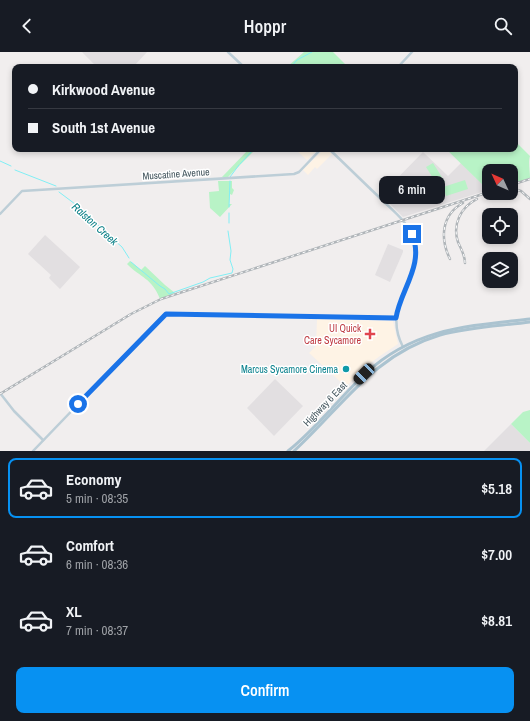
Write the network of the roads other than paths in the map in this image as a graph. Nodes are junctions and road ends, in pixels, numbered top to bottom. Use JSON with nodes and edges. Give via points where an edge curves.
{"nodes":[{"id":1,"x":228,"y":52,"type":"edge"},
{"id":2,"x":412,"y":52,"type":"edge"},
{"id":3,"x":241,"y":64,"type":"edge"},
{"id":4,"x":401,"y":64,"type":"edge"},
{"id":5,"x":318,"y":152,"type":"edge"},
{"id":6,"x":332,"y":152,"type":"edge"},
{"id":7,"x":0,"y":214,"type":"edge"},
{"id":8,"x":396,"y":318,"type":"junction"},
{"id":9,"x":530,"y":319,"type":"edge"},
{"id":10,"x":530,"y":322,"type":"edge"},
{"id":11,"x":403,"y":348,"type":"junction"},
{"id":12,"x":0,"y":393,"type":"edge"},
{"id":13,"x":43,"y":440,"type":"junction"},
{"id":14,"x":33,"y":451,"type":"edge"},
{"id":15,"x":288,"y":451,"type":"edge"},
{"id":16,"x":294,"y":451,"type":"edge"}],
"edges":[{"from":1,"to":3,"type":"main road"},
{"from":2,"to":4,"type":"main road"},
{"from":5,"to":7,"type":"main road","name":"Muscatine Avenue","via":[[299,172],[292,175],[22,191]]},
{"from":6,"to":8,"type":"main road","via":[[404,221],[413,237],[415,264],[398,306]]},
{"from":8,"to":11,"type":"main road","via":[[397,332]]},
{"from":8,"to":13,"type":"main road","via":[[166,314]]},
{"from":9,"to":11,"type":"main road","name":"Highway 6 East","via":[[449,329],[423,337]]},
{"from":10,"to":11,"type":"main road","name":"Highway 6 East","via":[[450,333]]},
{"from":11,"to":15,"type":"main road","name":"Highway 6 East","via":[[385,357],[368,371]]},
{"from":11,"to":16,"type":"main road","name":"Highway 6 East","via":[[367,377]]},
{"from":12,"to":13,"type":"main road"},
{"from":13,"to":14,"type":"main road"}]}
